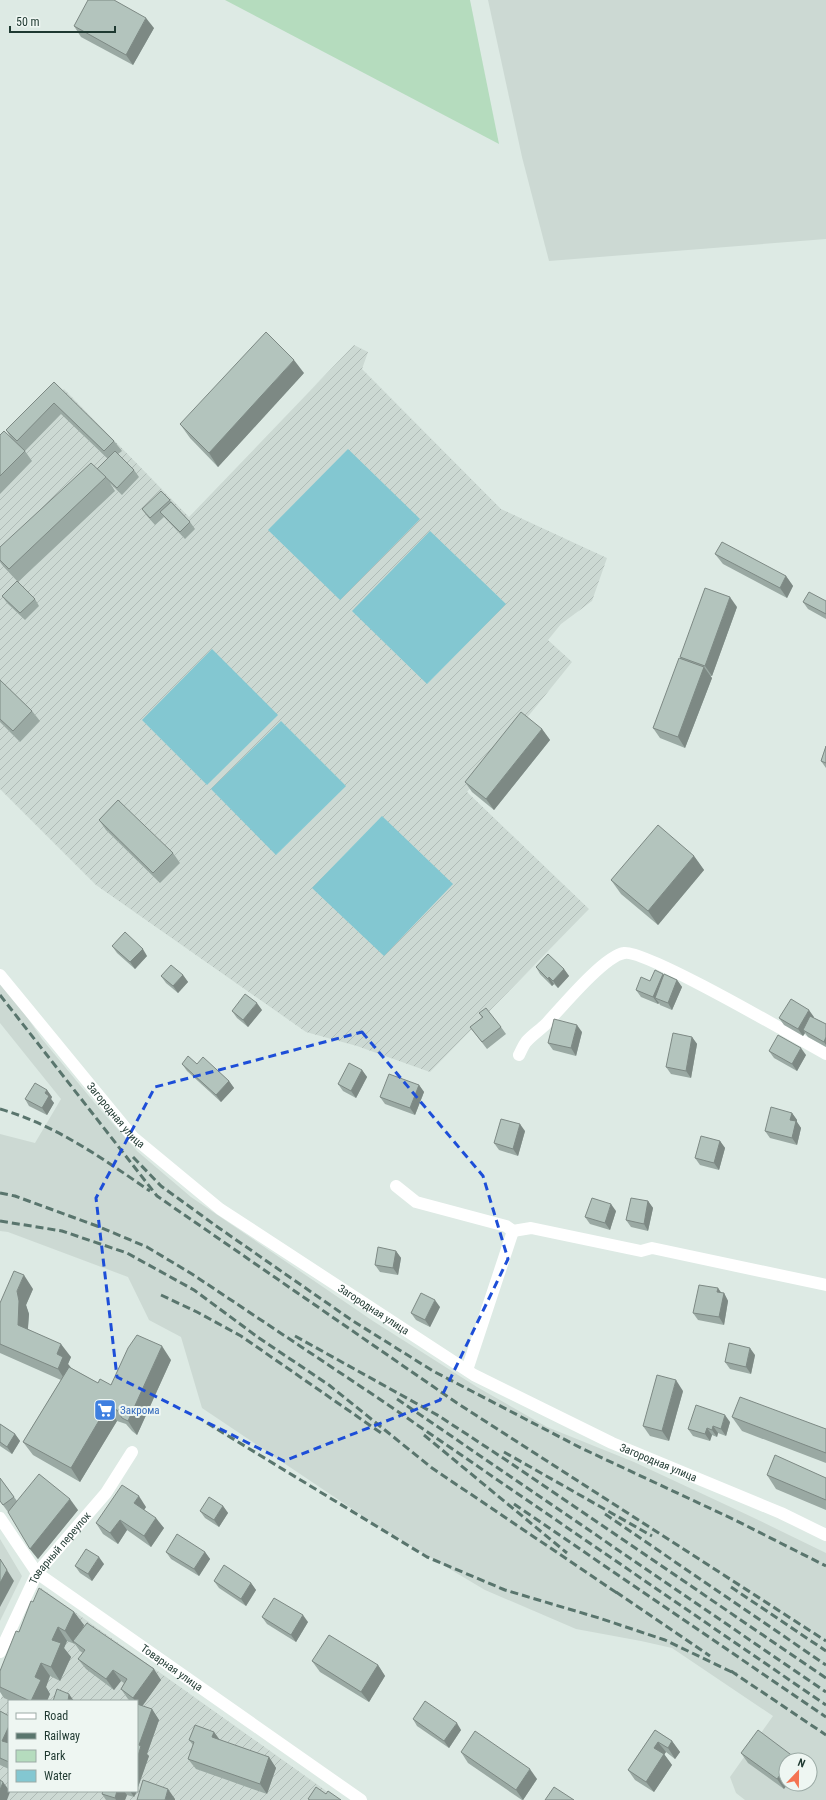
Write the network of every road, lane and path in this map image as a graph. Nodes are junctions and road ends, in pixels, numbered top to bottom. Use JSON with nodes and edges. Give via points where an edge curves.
{"nodes":[{"id":1,"x":0,"y":975,"type":"edge"},
{"id":2,"x":826,"y":1054,"type":"edge"},
{"id":3,"x":519,"y":1056,"type":"dead end"},
{"id":4,"x":396,"y":1186,"type":"dead end"},
{"id":5,"x":513,"y":1231,"type":"junction"},
{"id":6,"x":826,"y":1286,"type":"edge"},
{"id":7,"x":467,"y":1370,"type":"junction"},
{"id":8,"x":132,"y":1452,"type":"dead end"},
{"id":9,"x":0,"y":1518,"type":"edge"},
{"id":10,"x":826,"y":1535,"type":"edge"},
{"id":11,"x":37,"y":1573,"type":"junction"},
{"id":12,"x":0,"y":1652,"type":"edge"},
{"id":13,"x":361,"y":1800,"type":"edge"}],
"edges":[{"from":1,"to":7,"type":"street","name":"Загородная улица","via":[[133,1137],[216,1206]]},
{"from":2,"to":3,"type":"street","via":[[697,983],[644,957],[625,952],[613,957],[572,994],[525,1043]]},
{"from":4,"to":5,"type":"street","via":[[416,1202],[506,1226]]},
{"from":5,"to":6,"type":"street","via":[[532,1228],[641,1251],[652,1248]]},
{"from":5,"to":7,"type":"street"},
{"from":7,"to":10,"type":"street","name":"Загородная улица","via":[[612,1443],[781,1513]]},
{"from":8,"to":11,"type":"street","name":"Товарный переулок","via":[[106,1494]]},
{"from":9,"to":11,"type":"street","name":"Товарная улица"},
{"from":11,"to":12,"type":"street","name":"Товарный переулок"},
{"from":11,"to":13,"type":"street","name":"Товарная улица"}]}
